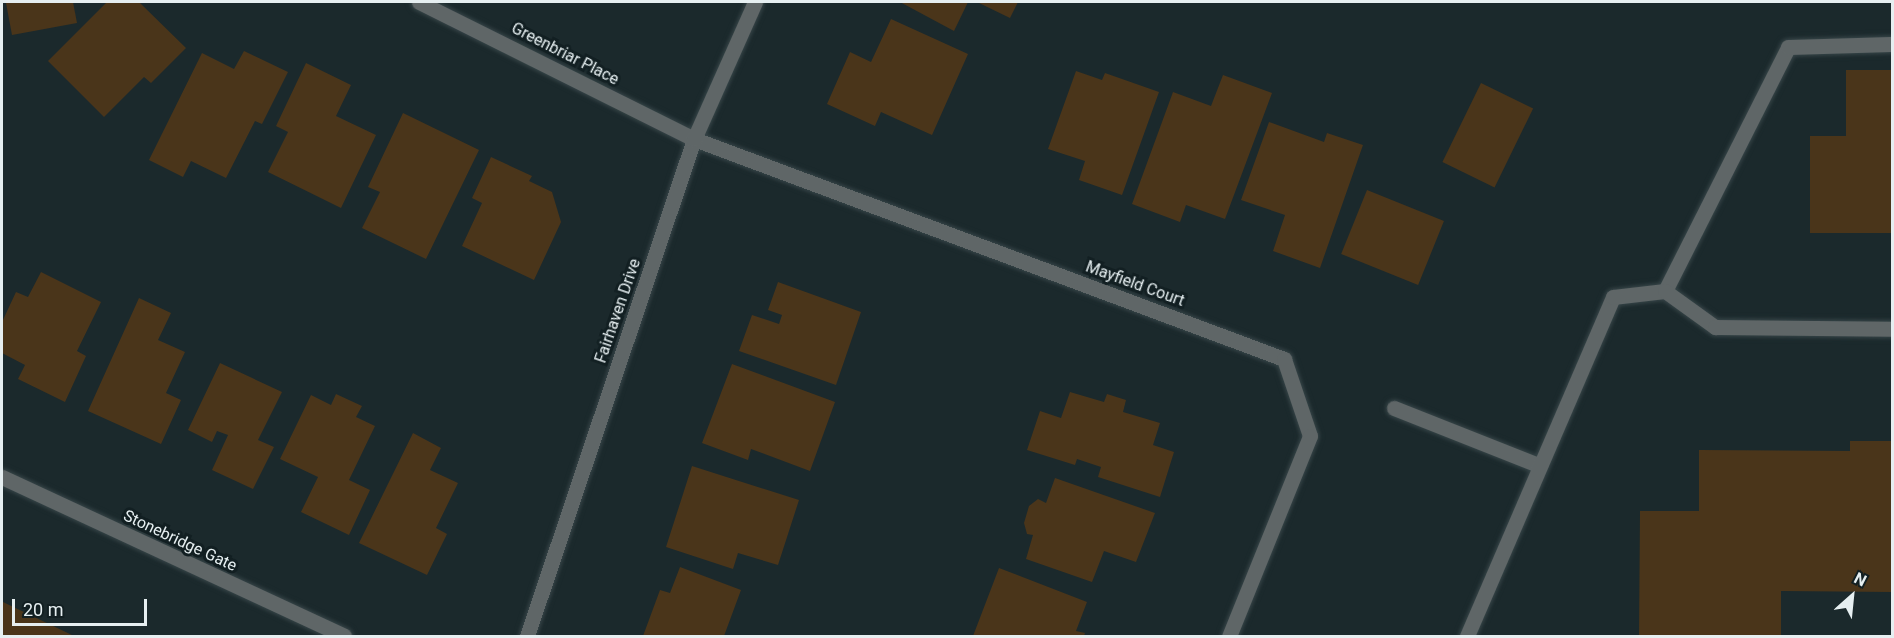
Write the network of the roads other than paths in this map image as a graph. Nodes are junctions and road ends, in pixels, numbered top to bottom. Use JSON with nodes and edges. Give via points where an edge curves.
{"nodes":[{"id":1,"x":419,"y":2,"type":"edge"},
{"id":2,"x":755,"y":2,"type":"edge"},
{"id":3,"x":1893,"y":44,"type":"edge"},
{"id":4,"x":694,"y":139,"type":"junction"},
{"id":5,"x":1665,"y":291,"type":"junction"},
{"id":6,"x":1893,"y":329,"type":"edge"},
{"id":7,"x":1394,"y":408,"type":"dead end"},
{"id":8,"x":1538,"y":465,"type":"junction"},
{"id":9,"x":2,"y":477,"type":"edge"},
{"id":10,"x":344,"y":636,"type":"edge"},
{"id":11,"x":527,"y":636,"type":"edge"},
{"id":12,"x":1229,"y":636,"type":"edge"},
{"id":13,"x":1467,"y":636,"type":"edge"}],
"edges":[{"from":1,"to":4,"type":"street","name":"Greenbriar Place"},
{"from":2,"to":4,"type":"street","name":"Fairhaven Drive"},
{"from":3,"to":5,"type":"street","via":[[1788,47]]},
{"from":4,"to":11,"type":"street","name":"Fairhaven Drive"},
{"from":4,"to":12,"type":"street","name":"Mayfield Court","via":[[1284,359],[1310,436]]},
{"from":5,"to":6,"type":"street","via":[[1715,327]]},
{"from":5,"to":8,"type":"street","via":[[1613,297]]},
{"from":7,"to":8,"type":"street"},
{"from":8,"to":13,"type":"street"},
{"from":9,"to":10,"type":"street","name":"Stonebridge Gate"}]}
